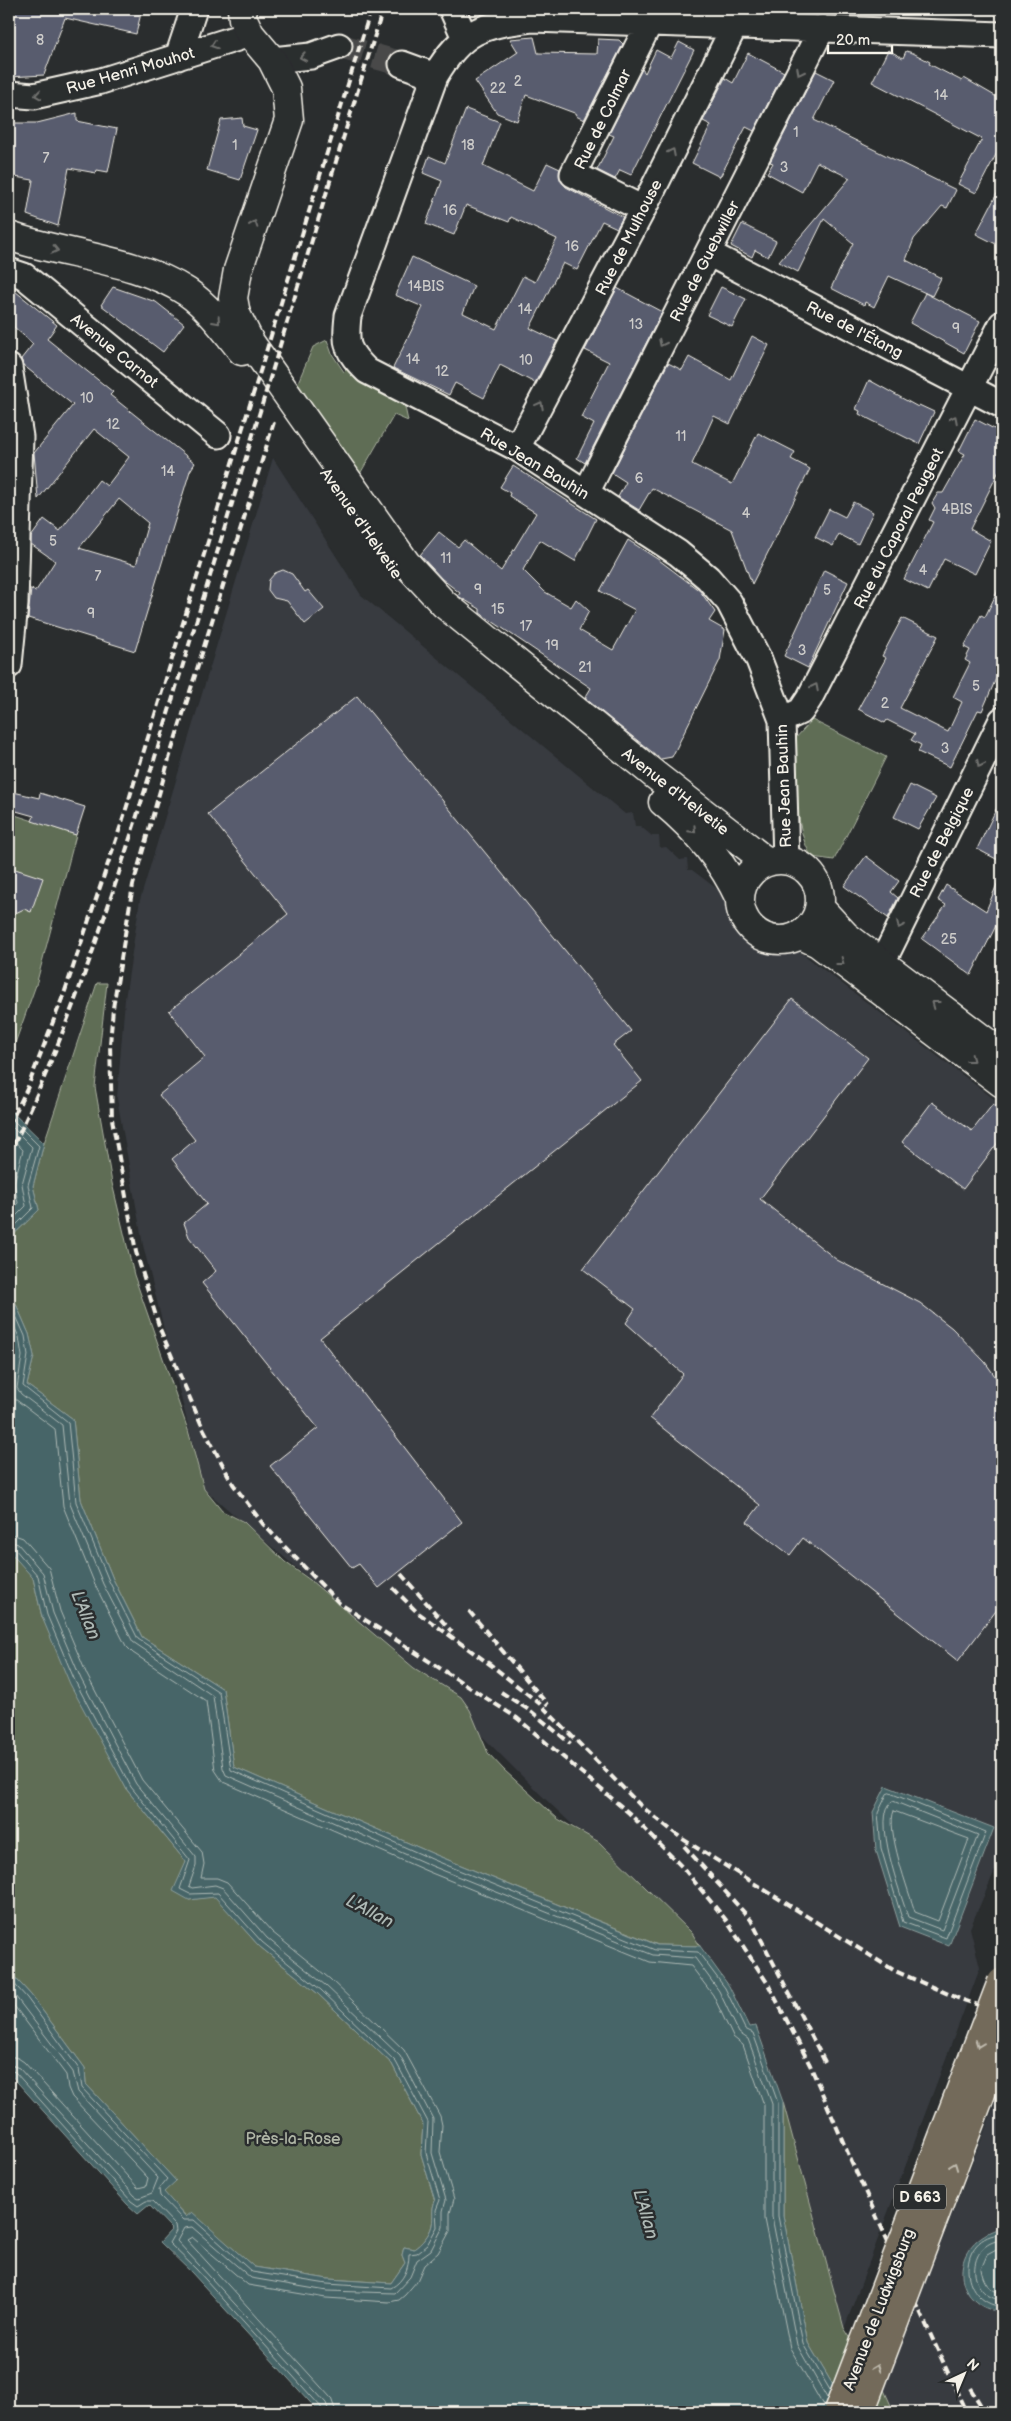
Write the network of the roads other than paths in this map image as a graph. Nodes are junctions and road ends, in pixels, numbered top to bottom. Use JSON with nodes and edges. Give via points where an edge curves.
{"nodes":[{"id":1,"x":194,"y":9,"type":"edge"},
{"id":2,"x":452,"y":9,"type":"edge"},
{"id":3,"x":246,"y":21,"type":"edge"},
{"id":4,"x":650,"y":22,"type":"junction"},
{"id":5,"x":736,"y":25,"type":"junction"},
{"id":6,"x":822,"y":28,"type":"junction"},
{"id":7,"x":1002,"y":35,"type":"edge"},
{"id":8,"x":466,"y":38,"type":"junction"},
{"id":9,"x":339,"y":46,"type":"tunnel mouth"},
{"id":10,"x":178,"y":57,"type":"junction"},
{"id":11,"x":272,"y":60,"type":"junction"},
{"id":12,"x":402,"y":64,"type":"tunnel mouth"},
{"id":13,"x":435,"y":76,"type":"junction"},
{"id":14,"x":9,"y":94,"type":"edge"},
{"id":15,"x":643,"y":209,"type":"junction"},
{"id":16,"x":9,"y":236,"type":"edge"},
{"id":17,"x":708,"y":253,"type":"junction"},
{"id":18,"x":238,"y":270,"type":"junction"},
{"id":19,"x":9,"y":272,"type":"edge"},
{"id":20,"x":188,"y":292,"type":"junction"},
{"id":21,"x":1002,"y":324,"type":"edge"},
{"id":22,"x":9,"y":367,"type":"edge"},
{"id":23,"x":970,"y":388,"type":"junction"},
{"id":24,"x":1002,"y":405,"type":"edge"},
{"id":25,"x":218,"y":435,"type":"dead end"},
{"id":26,"x":517,"y":448,"type":"junction"},
{"id":27,"x":586,"y":494,"type":"junction"},
{"id":28,"x":9,"y":665,"type":"edge"},
{"id":29,"x":782,"y":720,"type":"junction"},
{"id":30,"x":1002,"y":720,"type":"edge"},
{"id":31,"x":776,"y":861,"type":"junction"},
{"id":32,"x":740,"y":898,"type":"junction"},
{"id":33,"x":820,"y":908,"type":"junction"},
{"id":34,"x":801,"y":934,"type":"junction"},
{"id":35,"x":880,"y":963,"type":"junction"},
{"id":36,"x":1002,"y":1054,"type":"edge"},
{"id":37,"x":1002,"y":1083,"type":"edge"},
{"id":38,"x":1002,"y":1982,"type":"edge"},
{"id":39,"x":1002,"y":2038,"type":"edge"},
{"id":40,"x":838,"y":2412,"type":"edge"},
{"id":41,"x":860,"y":2412,"type":"edge"}],
"edges":[{"from":1,"to":10,"type":"street"},
{"from":2,"to":8,"type":"street"},
{"from":3,"to":10,"type":"street","name":"Rue Henri Mouhot","one_way":true},
{"from":3,"to":11,"type":"main road","name":"Avenue d'Helvetie"},
{"from":4,"to":5,"type":"street","name":"Rue Jean Bauhin"},
{"from":4,"to":8,"type":"street","name":"Rue Jean Bauhin","via":[[532,19],[493,24]]},
{"from":4,"to":15,"type":"street","name":"Rue de Colmar","via":[[573,174]]},
{"from":5,"to":6,"type":"street","name":"Rue Jean Bauhin"},
{"from":15,"to":5,"type":"street","name":"Rue de Mulhouse","one_way":true},
{"from":6,"to":7,"type":"street","name":"Rue Jean Bauhin"},
{"from":6,"to":17,"type":"street","name":"Rue de Guebwiller","one_way":true},
{"from":8,"to":13,"type":"street","name":"Rue Jean Bauhin","via":[[454,48]]},
{"from":9,"to":11,"type":"street","one_way":true,"via":[[311,56]]},
{"from":10,"to":14,"type":"street","name":"Rue Henri Mouhot","one_way":true,"via":[[101,81],[34,96]]},
{"from":18,"to":11,"type":"main road","name":"Avenue d'Helvetie","one_way":true,"via":[[290,120],[286,88]]},
{"from":12,"to":13,"type":"street"},
{"from":13,"to":26,"type":"street","name":"Rue Jean Bauhin","via":[[348,316],[346,343],[352,356],[366,371]]},
{"from":26,"to":15,"type":"street","name":"Rue de Mulhouse","one_way":true},
{"from":16,"to":20,"type":"main road","name":"Avenue d'Helvetie","one_way":true,"via":[[144,271]]},
{"from":17,"to":23,"type":"street","name":"Rue de l'Étang"},
{"from":17,"to":27,"type":"street","name":"Rue de Guebwiller","one_way":true},
{"from":18,"to":20,"type":"main road","via":[[212,291]]},
{"from":18,"to":31,"type":"main road","name":"Avenue d'Helvetie","via":[[233,298],[236,314],[250,342],[406,563],[444,604],[655,776]]},
{"from":19,"to":25,"type":"street","name":"Avenue Carnot","via":[[24,276]]},
{"from":20,"to":32,"type":"main road","name":"Avenue d'Helvetie","one_way":true,"via":[[216,319],[242,352],[393,572],[427,610],[677,814],[708,845]]},
{"from":21,"to":23,"type":"street","name":"Rue du Caporal Peugeot"},
{"from":22,"to":28,"type":"street","via":[[20,437]]},
{"from":23,"to":24,"type":"street","name":"Rue de l'Étang"},
{"from":29,"to":23,"type":"street","name":"Rue du Caporal Peugeot","one_way":true,"via":[[801,711],[809,699]]},
{"from":26,"to":27,"type":"street","name":"Rue Jean Bauhin"},
{"from":27,"to":29,"type":"street","name":"Rue Jean Bauhin","via":[[678,553],[708,578],[729,602],[759,660]]},
{"from":29,"to":31,"type":"street","name":"Rue Jean Bauhin"},
{"from":30,"to":35,"type":"street","name":"Rue de Belgique","one_way":true},
{"from":31,"to":32,"type":"main road","via":[[748,877]]},
{"from":31,"to":33,"type":"main road","via":[[803,868],[816,883]]},
{"from":32,"to":34,"type":"main road","via":[[745,919],[760,935],[780,940]]},
{"from":33,"to":34,"type":"main road","via":[[816,918]]},
{"from":33,"to":35,"type":"main road","via":[[846,936]]},
{"from":34,"to":37,"type":"main road","one_way":true},
{"from":36,"to":35,"type":"main road","one_way":true},
{"from":38,"to":40,"type":"main road","name":"Avenue de Ludwigsburg","number":"D 663","one_way":true,"bridge":true},
{"from":41,"to":39,"type":"main road","name":"Avenue de Ludwigsburg","number":"D 663","one_way":true,"bridge":true}]}
